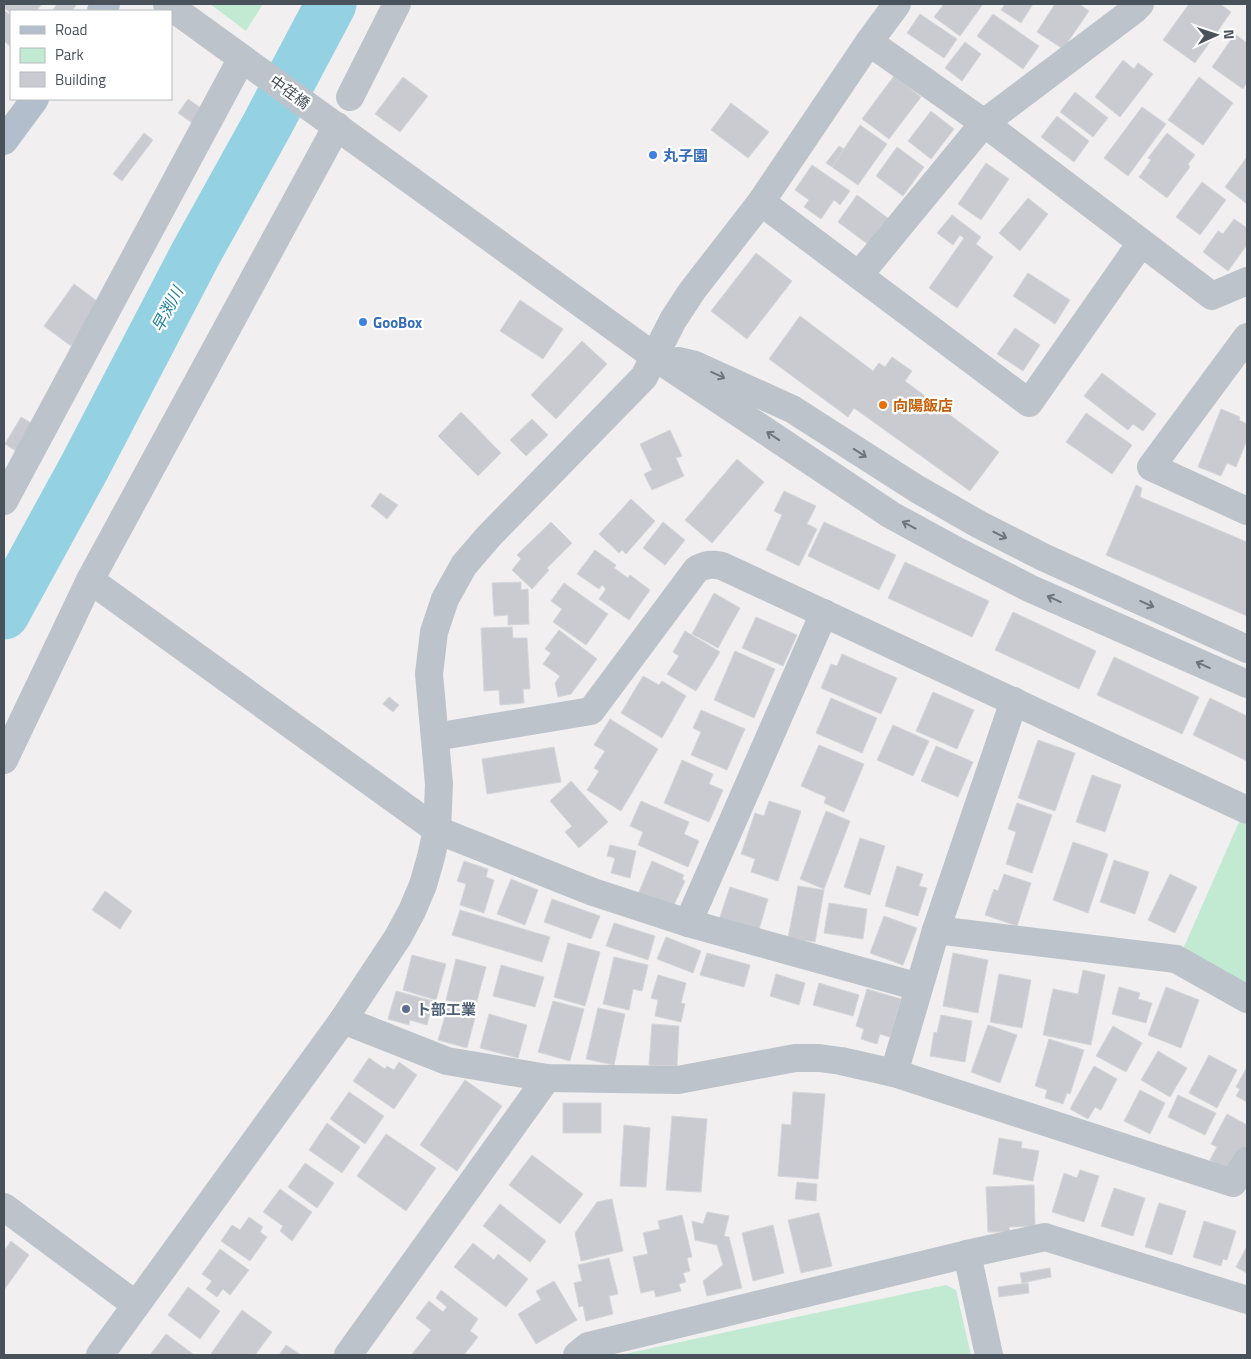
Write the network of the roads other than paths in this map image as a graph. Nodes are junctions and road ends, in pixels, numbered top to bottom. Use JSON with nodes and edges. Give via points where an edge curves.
{"nodes":[{"id":1,"x":167,"y":4,"type":"edge"},
{"id":2,"x":397,"y":4,"type":"edge"},
{"id":3,"x":897,"y":4,"type":"edge"},
{"id":4,"x":1140,"y":4,"type":"edge"},
{"id":5,"x":869,"y":42,"type":"junction"},
{"id":6,"x":239,"y":64,"type":"junction"},
{"id":7,"x":350,"y":97,"type":"dead end"},
{"id":8,"x":35,"y":100,"type":"edge"},
{"id":9,"x":984,"y":123,"type":"junction"},
{"id":10,"x":337,"y":126,"type":"junction"},
{"id":11,"x":4,"y":141,"type":"edge"},
{"id":12,"x":761,"y":202,"type":"junction"},
{"id":13,"x":1141,"y":243,"type":"junction"},
{"id":14,"x":859,"y":275,"type":"junction"},
{"id":15,"x":1247,"y":282,"type":"edge"},
{"id":16,"x":1247,"y":337,"type":"edge"},
{"id":17,"x":654,"y":357,"type":"junction"},
{"id":18,"x":4,"y":501,"type":"edge"},
{"id":19,"x":1247,"y":510,"type":"edge"},
{"id":20,"x":90,"y":580,"type":"junction"},
{"id":21,"x":824,"y":613,"type":"junction"},
{"id":22,"x":1247,"y":649,"type":"edge"},
{"id":23,"x":1247,"y":684,"type":"edge"},
{"id":24,"x":1014,"y":701,"type":"junction"},
{"id":25,"x":435,"y":737,"type":"junction"},
{"id":26,"x":4,"y":760,"type":"edge"},
{"id":27,"x":1247,"y":810,"type":"edge"},
{"id":28,"x":437,"y":830,"type":"junction"},
{"id":29,"x":688,"y":924,"type":"junction"},
{"id":30,"x":936,"y":930,"type":"junction"},
{"id":31,"x":919,"y":987,"type":"junction"},
{"id":32,"x":1247,"y":999,"type":"edge"},
{"id":33,"x":343,"y":1020,"type":"junction"},
{"id":34,"x":894,"y":1073,"type":"junction"},
{"id":35,"x":547,"y":1078,"type":"junction"},
{"id":36,"x":1247,"y":1161,"type":"edge"},
{"id":37,"x":4,"y":1207,"type":"edge"},
{"id":38,"x":967,"y":1254,"type":"junction"},
{"id":39,"x":1247,"y":1300,"type":"edge"},
{"id":40,"x":136,"y":1305,"type":"junction"},
{"id":41,"x":100,"y":1355,"type":"edge"},
{"id":42,"x":348,"y":1355,"type":"edge"},
{"id":43,"x":577,"y":1355,"type":"edge"},
{"id":44,"x":989,"y":1355,"type":"edge"}],
"edges":[{"from":1,"to":6,"type":"street","name":"中荏橋"},
{"from":2,"to":7,"type":"street"},
{"from":3,"to":5,"type":"street"},
{"from":4,"to":9,"type":"street"},
{"from":5,"to":9,"type":"street"},
{"from":5,"to":12,"type":"street"},
{"from":6,"to":10,"type":"street","name":"中荏橋"},
{"from":6,"to":18,"type":"street"},
{"from":8,"to":11,"type":"main road"},
{"from":9,"to":13,"type":"street"},
{"from":9,"to":14,"type":"street"},
{"from":10,"to":17,"type":"street","name":"中荏橋"},
{"from":10,"to":20,"type":"street"},
{"from":12,"to":14,"type":"street"},
{"from":12,"to":17,"type":"street","via":[[692,290]]},
{"from":13,"to":14,"type":"street","via":[[1029,403]]},
{"from":13,"to":15,"type":"street","via":[[1212,296]]},
{"from":16,"to":19,"type":"street","via":[[1152,467]]},
{"from":17,"to":22,"type":"street","one_way":true,"via":[[695,364],[792,409],[980,525],[1045,558]]},
{"from":23,"to":17,"type":"street","name":"中荏橋","one_way":true,"via":[[1029,588],[891,515]]},
{"from":17,"to":25,"type":"street","via":[[644,377],[488,536],[464,565],[444,599],[434,632],[429,674]]},
{"from":20,"to":26,"type":"street"},
{"from":20,"to":28,"type":"street"},
{"from":21,"to":24,"type":"street"},
{"from":21,"to":25,"type":"street","via":[[722,566],[702,566],[591,711]]},
{"from":21,"to":29,"type":"street"},
{"from":24,"to":27,"type":"street"},
{"from":24,"to":30,"type":"street"},
{"from":25,"to":28,"type":"street","via":[[439,784]]},
{"from":28,"to":29,"type":"street","via":[[593,892]]},
{"from":28,"to":33,"type":"street","via":[[423,885],[412,911]]},
{"from":29,"to":31,"type":"street"},
{"from":30,"to":31,"type":"street"},
{"from":30,"to":32,"type":"street","via":[[1176,959]]},
{"from":31,"to":34,"type":"street"},
{"from":33,"to":35,"type":"street","via":[[446,1061]]},
{"from":33,"to":40,"type":"street"},
{"from":34,"to":35,"type":"street","via":[[841,1061],[795,1058],[678,1080]]},
{"from":34,"to":36,"type":"street","via":[[1232,1183]]},
{"from":35,"to":42,"type":"street"},
{"from":37,"to":40,"type":"street"},
{"from":38,"to":39,"type":"street","via":[[1045,1237]]},
{"from":38,"to":43,"type":"street","via":[[588,1346]]},
{"from":38,"to":44,"type":"street"},
{"from":40,"to":41,"type":"street"}]}
